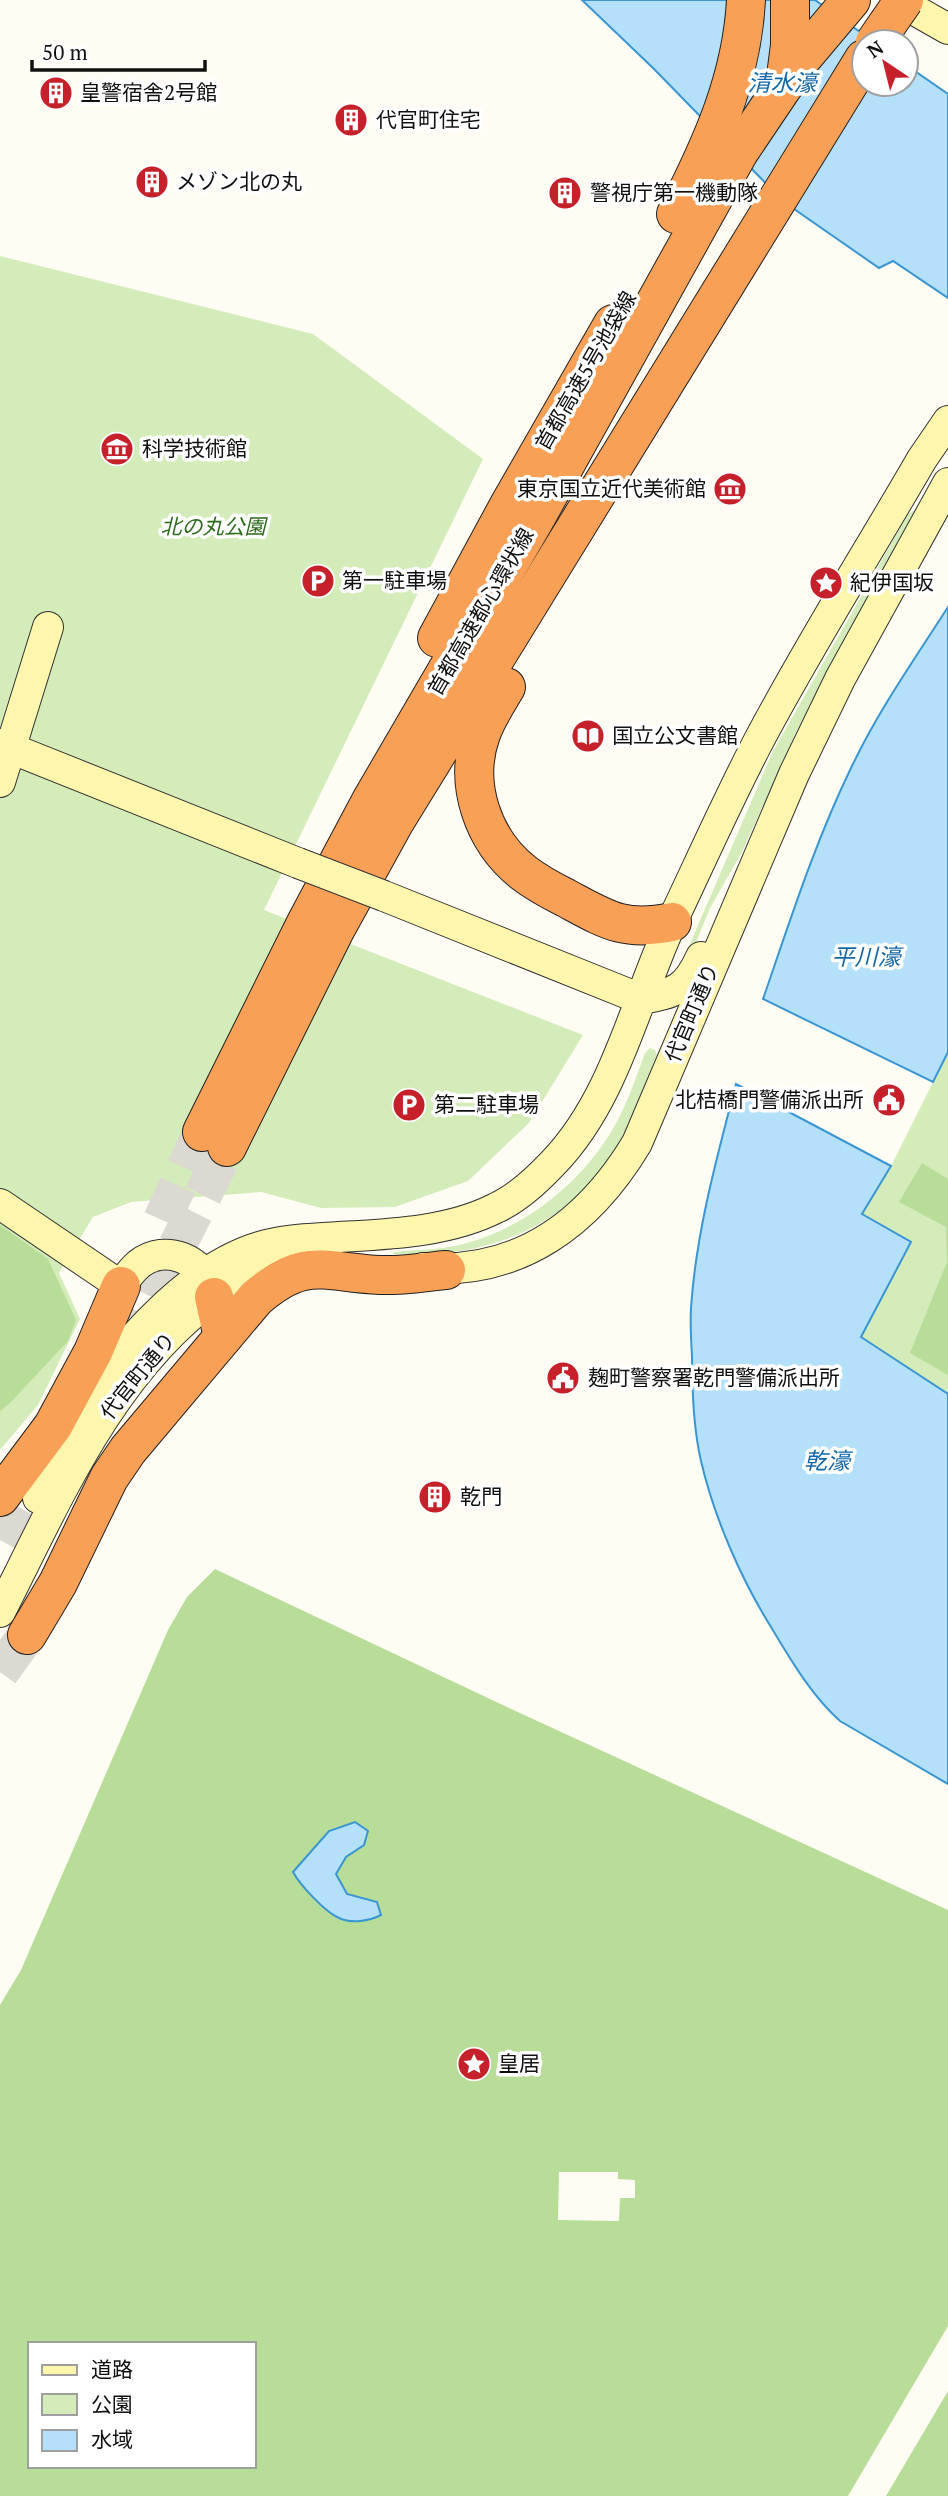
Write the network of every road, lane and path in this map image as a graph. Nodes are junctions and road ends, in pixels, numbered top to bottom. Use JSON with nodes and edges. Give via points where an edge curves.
{"nodes":[{"id":1,"x":746,"y":0,"type":"edge"},
{"id":2,"x":790,"y":0,"type":"edge"},
{"id":3,"x":851,"y":0,"type":"edge"},
{"id":4,"x":897,"y":0,"type":"edge"},
{"id":5,"x":904,"y":0,"type":"edge"},
{"id":6,"x":928,"y":0,"type":"edge"},
{"id":7,"x":948,"y":19,"type":"edge"},
{"id":8,"x":885,"y":28,"type":"edge"},
{"id":9,"x":948,"y":29,"type":"edge"},
{"id":10,"x":850,"y":82,"type":"edge"},
{"id":11,"x":948,"y":421,"type":"edge"},
{"id":12,"x":948,"y":483,"type":"edge"},
{"id":13,"x":551,"y":530,"type":"junction"},
{"id":14,"x":48,"y":626,"type":"dead end"},
{"id":15,"x":840,"y":679,"type":"junction"},
{"id":16,"x":791,"y":685,"type":"junction"},
{"id":17,"x":6,"y":746,"type":"edge"},
{"id":18,"x":0,"y":782,"type":"edge"},
{"id":19,"x":394,"y":823,"type":"joint"},
{"id":20,"x":755,"y":865,"type":"junction"},
{"id":21,"x":672,"y":922,"type":"junction"},
{"id":22,"x":641,"y":999,"type":"junction"},
{"id":23,"x":0,"y":1204,"type":"edge"},
{"id":24,"x":446,"y":1270,"type":"junction"},
{"id":25,"x":210,"y":1285,"type":"junction"},
{"id":26,"x":121,"y":1286,"type":"junction"},
{"id":27,"x":223,"y":1337,"type":"junction"},
{"id":28,"x":0,"y":1497,"type":"edge"},
{"id":29,"x":0,"y":1577,"type":"edge"},
{"id":30,"x":13,"y":1624,"type":"edge"}],
"edges":[{"from":1,"to":13,"type":"highway","name":"首都高速5号池袋線","via":[[736,71],[712,142],[671,222]]},
{"from":2,"to":13,"type":"highway","name":"首都高速5号池袋線","via":[[787,72],[768,145],[734,213]]},
{"from":3,"to":13,"type":"highway","name":"首都高速都心環状線","via":[[803,57],[752,130]]},
{"from":4,"to":9,"type":"street"},
{"from":5,"to":8,"type":"highway","bridge":true},
{"from":6,"to":7,"type":"street"},
{"from":10,"to":13,"type":"highway","via":[[693,340],[615,502]]},
{"from":11,"to":16,"type":"street","name":"代官町通り"},
{"from":12,"to":15,"type":"street","name":"代官町通り"},
{"from":13,"to":19,"type":"highway","name":"首都高速5号池袋線"},
{"from":13,"to":19,"type":"highway","name":"首都高速都心環状線","via":[[372,799],[306,923],[215,1140]]},
{"from":13,"to":21,"type":"highway","via":[[481,735],[475,768],[477,800],[494,841],[542,885],[620,924]]},
{"from":14,"to":17,"type":"street"},
{"from":15,"to":16,"type":"street","via":[[827,673],[808,675]]},
{"from":15,"to":20,"type":"street","name":"代官町通り"},
{"from":16,"to":21,"type":"street","name":"代官町通り","via":[[757,744]]},
{"from":17,"to":18,"type":"street"},
{"from":17,"to":22,"type":"street","bridge":true},
{"from":20,"to":22,"type":"street","via":[[684,986],[670,994]]},
{"from":20,"to":24,"type":"street","name":"代官町通り","via":[[637,1143],[602,1194],[549,1240],[482,1265]]},
{"from":21,"to":22,"type":"street","name":"代官町通り"},
{"from":22,"to":25,"type":"street","name":"代官町通り","via":[[599,1098],[574,1140],[530,1185],[498,1208],[460,1222],[421,1229],[261,1246],[234,1256]]},
{"from":23,"to":26,"type":"street"},
{"from":24,"to":25,"type":"street","name":"代官町通り","via":[[337,1256],[291,1257]]},
{"from":24,"to":27,"type":"highway","via":[[382,1275],[306,1269],[289,1274],[256,1298]]},
{"from":25,"to":26,"type":"street","via":[[193,1261],[155,1256],[141,1263]]},
{"from":25,"to":27,"type":"highway"},
{"from":25,"to":29,"type":"street","name":"代官町通り","via":[[149,1323],[108,1371],[85,1404]]},
{"from":25,"to":30,"type":"street","name":"代官町通り","via":[[102,1421]]},
{"from":26,"to":28,"type":"highway","via":[[93,1352],[53,1426]]},
{"from":27,"to":30,"type":"highway","via":[[109,1478],[58,1583]]}]}
